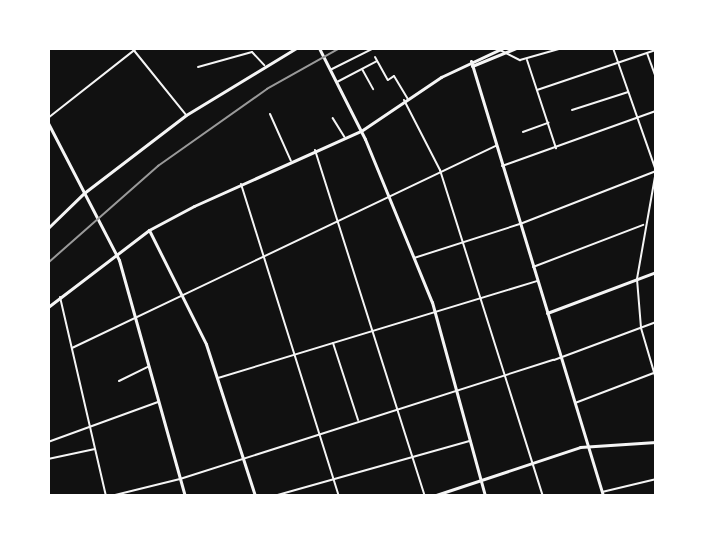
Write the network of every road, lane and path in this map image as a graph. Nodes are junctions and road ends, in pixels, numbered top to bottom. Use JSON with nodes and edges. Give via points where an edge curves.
{"nodes":[{"id":1,"x":134,"y":48,"type":"edge"},
{"id":2,"x":296,"y":48,"type":"edge"},
{"id":3,"x":319,"y":48,"type":"edge"},
{"id":4,"x":374,"y":48,"type":"edge"},
{"id":5,"x":503,"y":48,"type":"edge"},
{"id":6,"x":516,"y":48,"type":"edge"},
{"id":7,"x":562,"y":48,"type":"edge"},
{"id":8,"x":613,"y":48,"type":"edge"},
{"id":9,"x":656,"y":50,"type":"edge"},
{"id":10,"x":499,"y":51,"type":"edge"},
{"id":11,"x":647,"y":53,"type":"junction"},
{"id":12,"x":375,"y":57,"type":"dead end"},
{"id":13,"x":527,"y":60,"type":"junction"},
{"id":14,"x":377,"y":61,"type":"junction"},
{"id":15,"x":618,"y":63,"type":"junction"},
{"id":16,"x":471,"y":64,"type":"junction"},
{"id":17,"x":264,"y":65,"type":"junction"},
{"id":18,"x":198,"y":67,"type":"dead end"},
{"id":19,"x":362,"y":69,"type":"junction"},
{"id":20,"x":330,"y":70,"type":"junction"},
{"id":21,"x":656,"y":78,"type":"edge"},
{"id":22,"x":336,"y":82,"type":"junction"},
{"id":23,"x":373,"y":89,"type":"dead end"},
{"id":24,"x":537,"y":90,"type":"junction"},
{"id":25,"x":628,"y":92,"type":"junction"},
{"id":26,"x":406,"y":99,"type":"junction"},
{"id":27,"x":572,"y":110,"type":"dead end"},
{"id":28,"x":656,"y":111,"type":"edge"},
{"id":29,"x":186,"y":114,"type":"junction"},
{"id":30,"x":270,"y":114,"type":"dead end"},
{"id":31,"x":48,"y":118,"type":"edge"},
{"id":32,"x":333,"y":118,"type":"dead end"},
{"id":33,"x":638,"y":120,"type":"junction"},
{"id":34,"x":48,"y":123,"type":"edge"},
{"id":35,"x":548,"y":123,"type":"junction"},
{"id":36,"x":361,"y":131,"type":"junction"},
{"id":37,"x":523,"y":132,"type":"dead end"},
{"id":38,"x":345,"y":138,"type":"junction"},
{"id":39,"x":496,"y":146,"type":"junction"},
{"id":40,"x":556,"y":148,"type":"junction"},
{"id":41,"x":315,"y":150,"type":"junction"},
{"id":42,"x":291,"y":161,"type":"junction"},
{"id":43,"x":502,"y":166,"type":"junction"},
{"id":44,"x":440,"y":170,"type":"junction"},
{"id":45,"x":656,"y":171,"type":"edge"},
{"id":46,"x":241,"y":184,"type":"junction"},
{"id":47,"x":84,"y":193,"type":"junction"},
{"id":48,"x":389,"y":194,"type":"junction"},
{"id":49,"x":337,"y":219,"type":"junction"},
{"id":50,"x":520,"y":224,"type":"junction"},
{"id":51,"x":644,"y":225,"type":"junction"},
{"id":52,"x":48,"y":228,"type":"edge"},
{"id":53,"x":149,"y":230,"type":"junction"},
{"id":54,"x":464,"y":242,"type":"junction"},
{"id":55,"x":115,"y":252,"type":"junction"},
{"id":56,"x":264,"y":255,"type":"junction"},
{"id":57,"x":414,"y":258,"type":"junction"},
{"id":58,"x":533,"y":267,"type":"junction"},
{"id":59,"x":656,"y":272,"type":"edge"},
{"id":60,"x":637,"y":279,"type":"junction"},
{"id":61,"x":538,"y":281,"type":"junction"},
{"id":62,"x":182,"y":293,"type":"junction"},
{"id":63,"x":60,"y":297,"type":"junction"},
{"id":64,"x":482,"y":297,"type":"junction"},
{"id":65,"x":48,"y":307,"type":"edge"},
{"id":66,"x":435,"y":312,"type":"junction"},
{"id":67,"x":547,"y":313,"type":"junction"},
{"id":68,"x":135,"y":317,"type":"junction"},
{"id":69,"x":656,"y":322,"type":"edge"},
{"id":70,"x":641,"y":328,"type":"junction"},
{"id":71,"x":372,"y":331,"type":"junction"},
{"id":72,"x":333,"y":343,"type":"junction"},
{"id":73,"x":72,"y":348,"type":"junction"},
{"id":74,"x":295,"y":355,"type":"junction"},
{"id":75,"x":561,"y":357,"type":"junction"},
{"id":76,"x":148,"y":367,"type":"junction"},
{"id":77,"x":655,"y":372,"type":"edge"},
{"id":78,"x":506,"y":375,"type":"junction"},
{"id":79,"x":218,"y":378,"type":"junction"},
{"id":80,"x":656,"y":379,"type":"edge"},
{"id":81,"x":118,"y":381,"type":"dead end"},
{"id":82,"x":456,"y":389,"type":"junction"},
{"id":83,"x":158,"y":402,"type":"junction"},
{"id":84,"x":575,"y":403,"type":"junction"},
{"id":85,"x":396,"y":408,"type":"junction"},
{"id":86,"x":358,"y":420,"type":"junction"},
{"id":87,"x":90,"y":427,"type":"junction"},
{"id":88,"x":320,"y":434,"type":"junction"},
{"id":89,"x":470,"y":441,"type":"junction"},
{"id":90,"x":48,"y":442,"type":"edge"},
{"id":91,"x":656,"y":442,"type":"edge"},
{"id":92,"x":588,"y":445,"type":"junction"},
{"id":93,"x":95,"y":449,"type":"junction"},
{"id":94,"x":412,"y":457,"type":"junction"},
{"id":95,"x":243,"y":458,"type":"junction"},
{"id":96,"x":48,"y":459,"type":"edge"},
{"id":97,"x":533,"y":462,"type":"junction"},
{"id":98,"x":180,"y":478,"type":"junction"},
{"id":99,"x":334,"y":479,"type":"junction"},
{"id":100,"x":656,"y":479,"type":"edge"},
{"id":101,"x":481,"y":480,"type":"junction"},
{"id":102,"x":603,"y":494,"type":"edge"},
{"id":103,"x":106,"y":496,"type":"edge"},
{"id":104,"x":111,"y":496,"type":"edge"},
{"id":105,"x":184,"y":496,"type":"edge"},
{"id":106,"x":255,"y":496,"type":"edge"},
{"id":107,"x":274,"y":496,"type":"edge"},
{"id":108,"x":339,"y":496,"type":"edge"},
{"id":109,"x":425,"y":496,"type":"edge"},
{"id":110,"x":433,"y":496,"type":"edge"},
{"id":111,"x":485,"y":496,"type":"edge"},
{"id":112,"x":543,"y":496,"type":"edge"}],
"edges":[{"from":1,"to":29,"type":"street"},
{"from":1,"to":31,"type":"street"},
{"from":2,"to":17,"type":"street"},
{"from":3,"to":20,"type":"street"},
{"from":4,"to":20,"type":"street"},
{"from":5,"to":10,"type":"street"},
{"from":6,"to":10,"type":"street"},
{"from":7,"to":13,"type":"street"},
{"from":8,"to":15,"type":"street"},
{"from":9,"to":11,"type":"street"},
{"from":10,"to":13,"type":"street"},
{"from":10,"to":16,"type":"street"},
{"from":11,"to":15,"type":"street"},
{"from":11,"to":21,"type":"street"},
{"from":12,"to":14,"type":"street"},
{"from":13,"to":24,"type":"street"},
{"from":14,"to":19,"type":"street"},
{"from":14,"to":26,"type":"street","via":[[388,80],[394,76]]},
{"from":15,"to":24,"type":"street"},
{"from":15,"to":25,"type":"street"},
{"from":16,"to":26,"type":"street"},
{"from":16,"to":39,"type":"street"},
{"from":17,"to":18,"type":"street","via":[[252,52]]},
{"from":17,"to":29,"type":"street"},
{"from":19,"to":22,"type":"street"},
{"from":19,"to":23,"type":"street"},
{"from":20,"to":22,"type":"street"},
{"from":22,"to":36,"type":"street"},
{"from":24,"to":35,"type":"street"},
{"from":25,"to":27,"type":"street"},
{"from":25,"to":33,"type":"street"},
{"from":26,"to":36,"type":"street"},
{"from":26,"to":44,"type":"street"},
{"from":28,"to":33,"type":"street"},
{"from":29,"to":47,"type":"street"},
{"from":30,"to":42,"type":"street"},
{"from":32,"to":38,"type":"street"},
{"from":33,"to":40,"type":"street"},
{"from":33,"to":45,"type":"street"},
{"from":34,"to":47,"type":"street"},
{"from":35,"to":37,"type":"street"},
{"from":35,"to":40,"type":"street"},
{"from":36,"to":38,"type":"street"},
{"from":36,"to":48,"type":"street"},
{"from":38,"to":41,"type":"street"},
{"from":39,"to":43,"type":"street"},
{"from":39,"to":44,"type":"street"},
{"from":40,"to":43,"type":"street"},
{"from":41,"to":42,"type":"street"},
{"from":41,"to":49,"type":"street"},
{"from":42,"to":46,"type":"street"},
{"from":43,"to":50,"type":"street"},
{"from":44,"to":48,"type":"street"},
{"from":44,"to":54,"type":"street"},
{"from":45,"to":50,"type":"street"},
{"from":45,"to":51,"type":"street"},
{"from":46,"to":53,"type":"street"},
{"from":46,"to":56,"type":"street"},
{"from":47,"to":52,"type":"street"},
{"from":47,"to":55,"type":"street"},
{"from":48,"to":49,"type":"street"},
{"from":48,"to":57,"type":"street"},
{"from":49,"to":56,"type":"street"},
{"from":49,"to":71,"type":"street"},
{"from":50,"to":54,"type":"street"},
{"from":50,"to":58,"type":"street"},
{"from":51,"to":58,"type":"street"},
{"from":51,"to":60,"type":"street"},
{"from":53,"to":55,"type":"street"},
{"from":53,"to":62,"type":"street"},
{"from":54,"to":57,"type":"street"},
{"from":54,"to":64,"type":"street"},
{"from":55,"to":63,"type":"street"},
{"from":55,"to":68,"type":"street"},
{"from":56,"to":62,"type":"street"},
{"from":56,"to":74,"type":"street"},
{"from":57,"to":66,"type":"street"},
{"from":58,"to":61,"type":"street"},
{"from":59,"to":60,"type":"street"},
{"from":60,"to":67,"type":"street"},
{"from":60,"to":70,"type":"street"},
{"from":61,"to":64,"type":"street"},
{"from":61,"to":67,"type":"street"},
{"from":62,"to":68,"type":"street"},
{"from":62,"to":79,"type":"street"},
{"from":63,"to":65,"type":"street"},
{"from":63,"to":73,"type":"street"},
{"from":64,"to":66,"type":"street"},
{"from":64,"to":78,"type":"street"},
{"from":66,"to":71,"type":"street"},
{"from":66,"to":82,"type":"street"},
{"from":67,"to":75,"type":"street"},
{"from":68,"to":73,"type":"street"},
{"from":68,"to":76,"type":"street"},
{"from":69,"to":70,"type":"street"},
{"from":70,"to":75,"type":"street"},
{"from":70,"to":77,"type":"street"},
{"from":71,"to":72,"type":"street"},
{"from":71,"to":85,"type":"street"},
{"from":72,"to":74,"type":"street"},
{"from":72,"to":86,"type":"street"},
{"from":73,"to":87,"type":"street"},
{"from":74,"to":79,"type":"street"},
{"from":74,"to":88,"type":"street"},
{"from":75,"to":78,"type":"street"},
{"from":75,"to":84,"type":"street"},
{"from":76,"to":81,"type":"street"},
{"from":76,"to":83,"type":"street"},
{"from":77,"to":80,"type":"street"},
{"from":77,"to":84,"type":"street"},
{"from":78,"to":82,"type":"street"},
{"from":78,"to":97,"type":"street"},
{"from":79,"to":95,"type":"street"},
{"from":82,"to":85,"type":"street"},
{"from":82,"to":89,"type":"street"},
{"from":83,"to":87,"type":"street"},
{"from":83,"to":98,"type":"street"},
{"from":84,"to":92,"type":"street"},
{"from":85,"to":86,"type":"street"},
{"from":85,"to":94,"type":"street"},
{"from":86,"to":88,"type":"street"},
{"from":87,"to":90,"type":"street"},
{"from":87,"to":93,"type":"street"},
{"from":88,"to":95,"type":"street"},
{"from":88,"to":99,"type":"street"},
{"from":89,"to":94,"type":"street"},
{"from":89,"to":101,"type":"street"},
{"from":91,"to":92,"type":"street"},
{"from":92,"to":97,"type":"street"},
{"from":92,"to":102,"type":"street"},
{"from":93,"to":96,"type":"street"},
{"from":93,"to":103,"type":"street"},
{"from":94,"to":99,"type":"street"},
{"from":94,"to":109,"type":"street"},
{"from":95,"to":98,"type":"street"},
{"from":95,"to":106,"type":"street"},
{"from":97,"to":101,"type":"street"},
{"from":97,"to":112,"type":"street"},
{"from":98,"to":104,"type":"street"},
{"from":98,"to":105,"type":"street"},
{"from":99,"to":107,"type":"street"},
{"from":99,"to":108,"type":"street"},
{"from":100,"to":102,"type":"street"},
{"from":101,"to":110,"type":"street"},
{"from":101,"to":111,"type":"street"}]}
